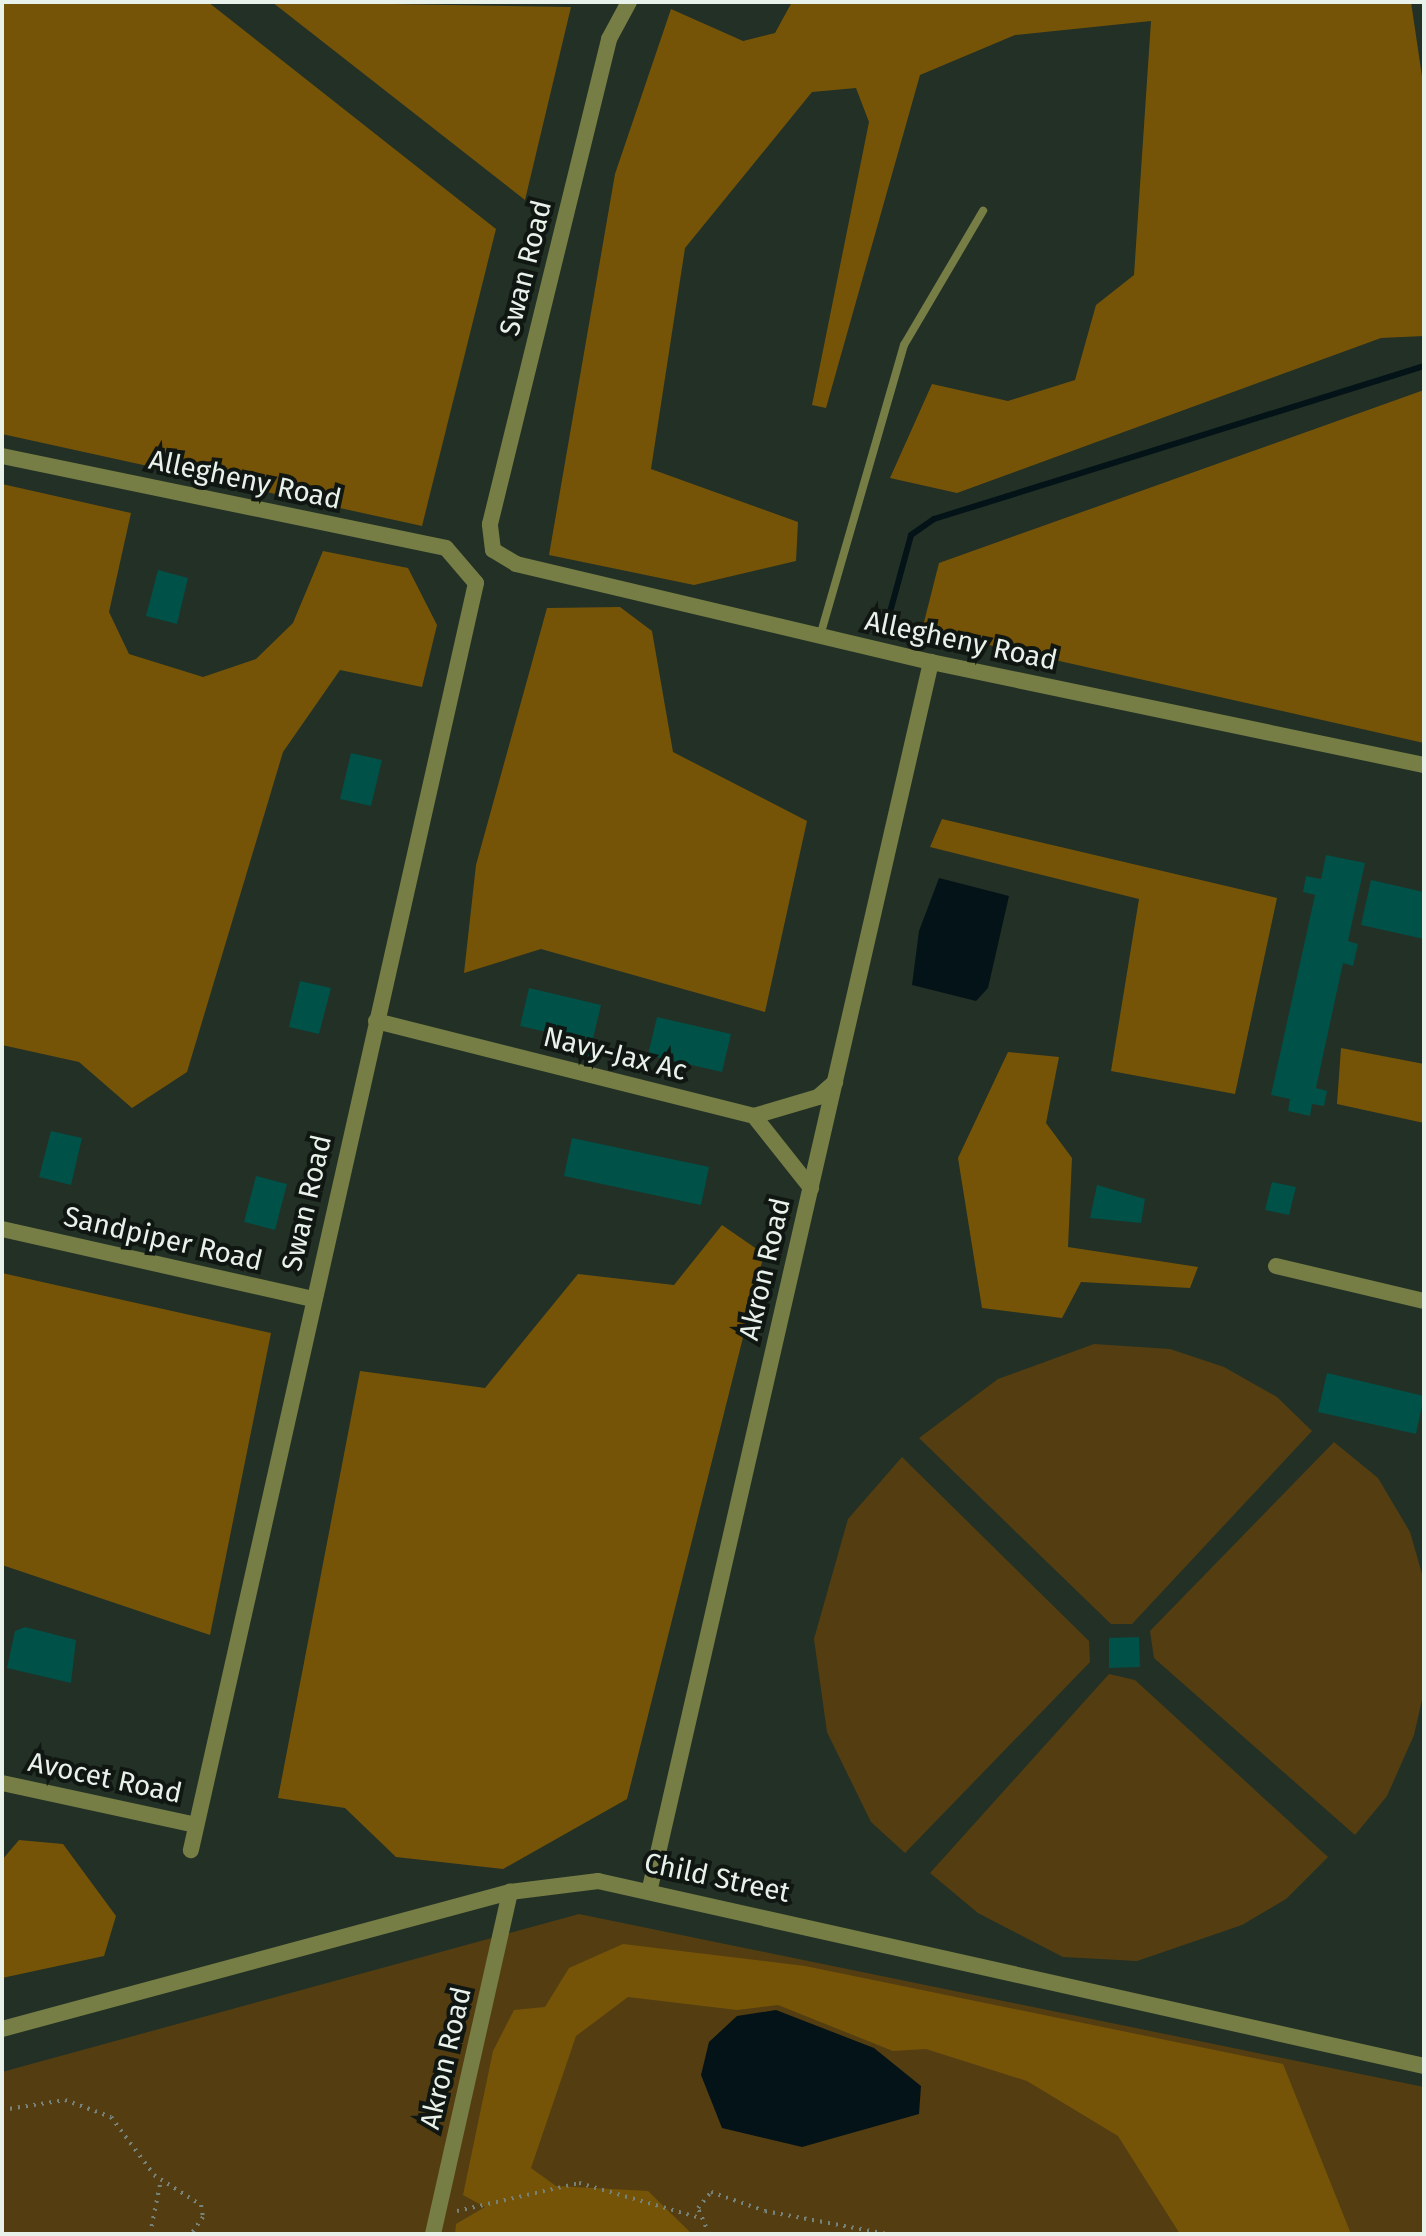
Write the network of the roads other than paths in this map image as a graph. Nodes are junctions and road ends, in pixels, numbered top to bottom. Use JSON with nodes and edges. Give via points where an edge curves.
{"nodes":[{"id":1,"x":629,"y":2,"type":"edge"},
{"id":2,"x":983,"y":211,"type":"dead end"},
{"id":3,"x":2,"y":456,"type":"edge"},
{"id":4,"x":493,"y":550,"type":"joint"},
{"id":5,"x":470,"y":570,"type":"joint"},
{"id":6,"x":820,"y":636,"type":"junction"},
{"id":7,"x":931,"y":662,"type":"junction"},
{"id":8,"x":1424,"y":765,"type":"edge"},
{"id":9,"x":376,"y":1021,"type":"junction"},
{"id":10,"x":835,"y":1082,"type":"junction"},
{"id":11,"x":754,"y":1116,"type":"junction"},
{"id":12,"x":811,"y":1188,"type":"junction"},
{"id":13,"x":2,"y":1229,"type":"edge"},
{"id":14,"x":1276,"y":1266,"type":"dead end"},
{"id":15,"x":312,"y":1299,"type":"junction"},
{"id":16,"x":1424,"y":1301,"type":"edge"},
{"id":17,"x":2,"y":1783,"type":"edge"},
{"id":18,"x":196,"y":1825,"type":"junction"},
{"id":19,"x":191,"y":1850,"type":"dead end"},
{"id":20,"x":650,"y":1888,"type":"junction"},
{"id":21,"x":510,"y":1892,"type":"junction"},
{"id":22,"x":2,"y":2029,"type":"edge"},
{"id":23,"x":1424,"y":2066,"type":"edge"},
{"id":24,"x":433,"y":2234,"type":"edge"}],
"edges":[{"from":1,"to":4,"type":"street","name":"Swan Road","via":[[598,84],[490,524]]},
{"from":2,"to":6,"type":"lane","via":[[904,345]]},
{"from":3,"to":5,"type":"street","name":"Allegheny Road","via":[[446,548]]},
{"from":4,"to":6,"type":"street","name":"Allegheny Road","via":[[516,564]]},
{"from":5,"to":9,"type":"street","name":"Swan Road","via":[[476,597]]},
{"from":6,"to":7,"type":"street","name":"Allegheny Road"},
{"from":7,"to":8,"type":"street","name":"Allegheny Road"},
{"from":7,"to":10,"type":"street","name":"Akron Road"},
{"from":9,"to":11,"type":"street","name":"Navy-Jax Ac"},
{"from":9,"to":15,"type":"street","name":"Swan Road"},
{"from":10,"to":11,"type":"street","via":[[818,1097]]},
{"from":10,"to":12,"type":"street","name":"Akron Road"},
{"from":11,"to":12,"type":"street"},
{"from":12,"to":20,"type":"street","name":"Akron Road"},
{"from":13,"to":15,"type":"street","name":"Sandpiper Road"},
{"from":14,"to":16,"type":"street"},
{"from":15,"to":18,"type":"street","name":"Swan Road"},
{"from":17,"to":18,"type":"street","name":"Avocet Road"},
{"from":18,"to":19,"type":"street","name":"Swan Road"},
{"from":20,"to":21,"type":"street","name":"Child Street","via":[[557,1882]]},
{"from":20,"to":23,"type":"street","name":"Child Street"},
{"from":21,"to":22,"type":"street","name":"Child Street"},
{"from":21,"to":24,"type":"street","name":"Akron Road"}]}
